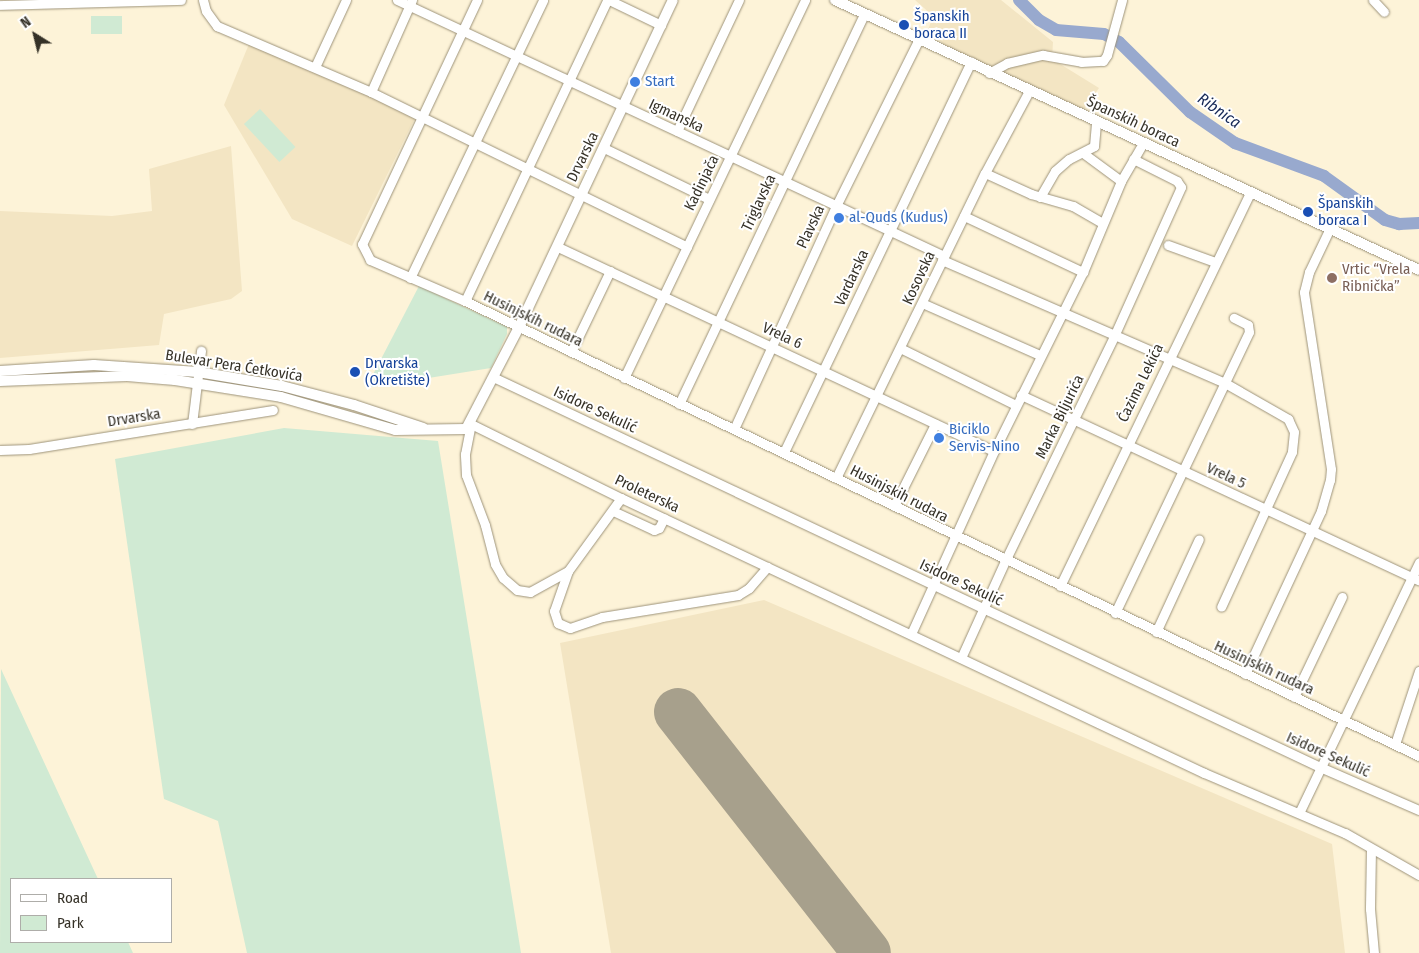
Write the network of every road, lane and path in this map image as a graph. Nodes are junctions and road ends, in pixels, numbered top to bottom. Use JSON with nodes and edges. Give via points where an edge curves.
{"nodes":[{"id":1,"x":122,"y":0,"type":"edge"},
{"id":2,"x":179,"y":0,"type":"edge"},
{"id":3,"x":203,"y":0,"type":"edge"},
{"id":4,"x":346,"y":0,"type":"edge"},
{"id":5,"x":397,"y":0,"type":"edge"},
{"id":6,"x":477,"y":0,"type":"edge"},
{"id":7,"x":543,"y":0,"type":"edge"},
{"id":8,"x":608,"y":0,"type":"edge"},
{"id":9,"x":673,"y":0,"type":"edge"},
{"id":10,"x":739,"y":0,"type":"edge"},
{"id":11,"x":805,"y":0,"type":"edge"},
{"id":12,"x":835,"y":0,"type":"edge"},
{"id":13,"x":1122,"y":0,"type":"edge"},
{"id":14,"x":1373,"y":0,"type":"edge"},
{"id":15,"x":410,"y":3,"type":"edge"},
{"id":16,"x":0,"y":6,"type":"edge"},
{"id":17,"x":1384,"y":12,"type":"dead end"},
{"id":18,"x":864,"y":14,"type":"junction"},
{"id":19,"x":661,"y":24,"type":"junction"},
{"id":20,"x":463,"y":31,"type":"junction"},
{"id":21,"x":919,"y":39,"type":"junction"},
{"id":22,"x":516,"y":56,"type":"junction"},
{"id":23,"x":971,"y":62,"type":"junction"},
{"id":24,"x":315,"y":67,"type":"junction"},
{"id":25,"x":989,"y":73,"type":"junction"},
{"id":26,"x":569,"y":81,"type":"junction"},
{"id":27,"x":1029,"y":91,"type":"junction"},
{"id":28,"x":371,"y":92,"type":"junction"},
{"id":29,"x":624,"y":107,"type":"junction"},
{"id":30,"x":421,"y":118,"type":"junction"},
{"id":31,"x":1096,"y":122,"type":"junction"},
{"id":32,"x":676,"y":131,"type":"junction"},
{"id":33,"x":1143,"y":143,"type":"junction"},
{"id":34,"x":476,"y":144,"type":"junction"},
{"id":35,"x":604,"y":148,"type":"junction"},
{"id":36,"x":1083,"y":153,"type":"junction"},
{"id":37,"x":730,"y":156,"type":"junction"},
{"id":38,"x":1133,"y":158,"type":"junction"},
{"id":39,"x":528,"y":170,"type":"junction"},
{"id":40,"x":985,"y":173,"type":"junction"},
{"id":41,"x":785,"y":181,"type":"junction"},
{"id":42,"x":1121,"y":181,"type":"junction"},
{"id":43,"x":1250,"y":193,"type":"junction"},
{"id":44,"x":581,"y":196,"type":"junction"},
{"id":45,"x":1040,"y":197,"type":"junction"},
{"id":46,"x":709,"y":199,"type":"junction"},
{"id":47,"x":836,"y":206,"type":"junction"},
{"id":48,"x":964,"y":216,"type":"junction"},
{"id":49,"x":1102,"y":223,"type":"junction"},
{"id":50,"x":1329,"y":230,"type":"junction"},
{"id":51,"x":889,"y":231,"type":"junction"},
{"id":52,"x":1168,"y":245,"type":"dead end"},
{"id":53,"x":558,"y":246,"type":"junction"},
{"id":54,"x":687,"y":247,"type":"junction"},
{"id":55,"x":943,"y":258,"type":"junction"},
{"id":56,"x":1215,"y":262,"type":"junction"},
{"id":57,"x":1419,"y":270,"type":"edge"},
{"id":58,"x":610,"y":271,"type":"junction"},
{"id":59,"x":1083,"y":272,"type":"junction"},
{"id":60,"x":410,"y":278,"type":"junction"},
{"id":61,"x":663,"y":296,"type":"junction"},
{"id":62,"x":465,"y":301,"type":"junction"},
{"id":63,"x":922,"y":303,"type":"junction"},
{"id":64,"x":1062,"y":312,"type":"junction"},
{"id":65,"x":1234,"y":318,"type":"dead end"},
{"id":66,"x":718,"y":322,"type":"junction"},
{"id":67,"x":519,"y":327,"type":"junction"},
{"id":68,"x":1115,"y":334,"type":"junction"},
{"id":69,"x":771,"y":347,"type":"junction"},
{"id":70,"x":900,"y":348,"type":"junction"},
{"id":71,"x":201,"y":350,"type":"dead end"},
{"id":72,"x":571,"y":352,"type":"junction"},
{"id":73,"x":1040,"y":355,"type":"junction"},
{"id":74,"x":1169,"y":358,"type":"junction"},
{"id":75,"x":0,"y":371,"type":"edge"},
{"id":76,"x":824,"y":371,"type":"junction"},
{"id":77,"x":198,"y":377,"type":"junction"},
{"id":78,"x":493,"y":377,"type":"junction"},
{"id":79,"x":624,"y":378,"type":"junction"},
{"id":80,"x":0,"y":381,"type":"edge"},
{"id":81,"x":1224,"y":383,"type":"junction"},
{"id":82,"x":1021,"y":395,"type":"junction"},
{"id":83,"x":878,"y":397,"type":"junction"},
{"id":84,"x":679,"y":404,"type":"junction"},
{"id":85,"x":1016,"y":405,"type":"junction"},
{"id":86,"x":273,"y":410,"type":"dead end"},
{"id":87,"x":1075,"y":421,"type":"junction"},
{"id":88,"x":192,"y":424,"type":"junction"},
{"id":89,"x":471,"y":424,"type":"junction"},
{"id":90,"x":936,"y":424,"type":"junction"},
{"id":91,"x":734,"y":429,"type":"junction"},
{"id":92,"x":1126,"y":445,"type":"junction"},
{"id":93,"x":0,"y":450,"type":"edge"},
{"id":94,"x":994,"y":451,"type":"junction"},
{"id":95,"x":784,"y":452,"type":"junction"},
{"id":96,"x":1183,"y":471,"type":"junction"},
{"id":97,"x":836,"y":478,"type":"junction"},
{"id":98,"x":620,"y":498,"type":"junction"},
{"id":99,"x":894,"y":506,"type":"junction"},
{"id":100,"x":1266,"y":510,"type":"junction"},
{"id":101,"x":612,"y":512,"type":"junction"},
{"id":102,"x":664,"y":518,"type":"junction"},
{"id":103,"x":1311,"y":530,"type":"junction"},
{"id":104,"x":954,"y":537,"type":"junction"},
{"id":105,"x":1199,"y":539,"type":"dead end"},
{"id":106,"x":1005,"y":561,"type":"junction"},
{"id":107,"x":1419,"y":562,"type":"edge"},
{"id":108,"x":767,"y":567,"type":"junction"},
{"id":109,"x":568,"y":571,"type":"junction"},
{"id":110,"x":1415,"y":579,"type":"edge"},
{"id":111,"x":933,"y":585,"type":"junction"},
{"id":112,"x":1060,"y":586,"type":"junction"},
{"id":113,"x":1342,"y":596,"type":"dead end"},
{"id":114,"x":1221,"y":607,"type":"dead end"},
{"id":115,"x":983,"y":609,"type":"junction"},
{"id":116,"x":1115,"y":613,"type":"junction"},
{"id":117,"x":1156,"y":632,"type":"junction"},
{"id":118,"x":910,"y":634,"type":"junction"},
{"id":119,"x":961,"y":658,"type":"junction"},
{"id":120,"x":1419,"y":671,"type":"edge"},
{"id":121,"x":1245,"y":674,"type":"junction"},
{"id":122,"x":1294,"y":697,"type":"junction"},
{"id":123,"x":1342,"y":720,"type":"junction"},
{"id":124,"x":1395,"y":744,"type":"junction"},
{"id":125,"x":1419,"y":756,"type":"edge"},
{"id":126,"x":1320,"y":767,"type":"junction"},
{"id":127,"x":1419,"y":810,"type":"edge"},
{"id":128,"x":1299,"y":813,"type":"junction"},
{"id":129,"x":1371,"y":849,"type":"junction"},
{"id":130,"x":1419,"y":875,"type":"edge"},
{"id":131,"x":1374,"y":953,"type":"edge"}],
"edges":[{"from":1,"to":2,"type":"street"},
{"from":1,"to":16,"type":"street"},
{"from":3,"to":24,"type":"street","via":[[217,26]]},
{"from":4,"to":24,"type":"street"},
{"from":5,"to":15,"type":"street","name":"Igmanska"},
{"from":6,"to":20,"type":"street"},
{"from":7,"to":22,"type":"street"},
{"from":8,"to":19,"type":"street"},
{"from":8,"to":26,"type":"street"},
{"from":9,"to":19,"type":"main road","name":"Drvarska"},
{"from":10,"to":32,"type":"street"},
{"from":11,"to":37,"type":"street","name":"Kadinjača"},
{"from":12,"to":18,"type":"main road","name":"Španskih boraca"},
{"from":13,"to":25,"type":"street","via":[[1106,58],[1098,63],[1043,55],[1007,63]]},
{"from":14,"to":17,"type":"street"},
{"from":15,"to":20,"type":"street","name":"Igmanska"},
{"from":15,"to":28,"type":"street"},
{"from":18,"to":21,"type":"main road","name":"Španskih boraca"},
{"from":18,"to":41,"type":"street","name":"Triglavska"},
{"from":19,"to":29,"type":"main road","name":"Drvarska"},
{"from":20,"to":22,"type":"street","name":"Igmanska"},
{"from":20,"to":30,"type":"street"},
{"from":21,"to":23,"type":"main road","name":"Španskih boraca"},
{"from":21,"to":47,"type":"street","name":"Plavska"},
{"from":22,"to":26,"type":"street","name":"Igmanska"},
{"from":22,"to":34,"type":"street"},
{"from":23,"to":25,"type":"main road","name":"Španskih boraca"},
{"from":23,"to":51,"type":"street","name":"Vardarska"},
{"from":24,"to":28,"type":"street"},
{"from":25,"to":27,"type":"main road","name":"Španskih boraca"},
{"from":26,"to":29,"type":"street","name":"Igmanska"},
{"from":26,"to":39,"type":"street"},
{"from":27,"to":31,"type":"main road","name":"Španskih boraca"},
{"from":27,"to":40,"type":"street","name":"Kosovska"},
{"from":28,"to":30,"type":"street"},
{"from":29,"to":32,"type":"street","name":"Igmanska"},
{"from":29,"to":35,"type":"main road","name":"Drvarska"},
{"from":30,"to":34,"type":"street"},
{"from":30,"to":60,"type":"street","name":"Husinjskih rudara","via":[[362,244],[367,257]]},
{"from":31,"to":33,"type":"main road","name":"Španskih boraca"},
{"from":31,"to":36,"type":"street","via":[[1094,146]]},
{"from":32,"to":37,"type":"street","name":"Igmanska"},
{"from":33,"to":38,"type":"street"},
{"from":33,"to":43,"type":"main road","name":"Španskih boraca"},
{"from":34,"to":39,"type":"street"},
{"from":34,"to":60,"type":"street"},
{"from":35,"to":44,"type":"main road","name":"Drvarska"},
{"from":35,"to":46,"type":"street"},
{"from":36,"to":42,"type":"street"},
{"from":36,"to":45,"type":"street","via":[[1069,159],[1055,171]]},
{"from":37,"to":41,"type":"street","name":"Igmanska"},
{"from":37,"to":46,"type":"street","name":"Kadinjača"},
{"from":38,"to":42,"type":"street"},
{"from":38,"to":68,"type":"street","name":"Marka Biljurića","via":[[1181,187]]},
{"from":39,"to":44,"type":"street"},
{"from":39,"to":62,"type":"street"},
{"from":40,"to":45,"type":"street"},
{"from":40,"to":48,"type":"street","name":"Kosovska"},
{"from":41,"to":47,"type":"street","name":"Igmanska"},
{"from":41,"to":66,"type":"street","name":"Triglavska"},
{"from":42,"to":49,"type":"street"},
{"from":43,"to":50,"type":"main road","name":"Španskih boraca"},
{"from":43,"to":56,"type":"street","name":"Ćazima Lekića"},
{"from":44,"to":53,"type":"main road","name":"Drvarska"},
{"from":44,"to":54,"type":"street"},
{"from":45,"to":49,"type":"street","via":[[1073,206]]},
{"from":46,"to":54,"type":"street","name":"Kadinjača"},
{"from":47,"to":51,"type":"street","name":"Igmanska"},
{"from":47,"to":69,"type":"street","name":"Plavska"},
{"from":48,"to":55,"type":"street","name":"Kosovska"},
{"from":48,"to":59,"type":"street"},
{"from":49,"to":59,"type":"street"},
{"from":50,"to":57,"type":"main road","name":"Španskih boraca"},
{"from":50,"to":103,"type":"street","via":[[1309,272],[1304,292],[1331,469],[1326,497]]},
{"from":51,"to":55,"type":"street","name":"Igmanska"},
{"from":51,"to":76,"type":"street","name":"Vardarska"},
{"from":52,"to":56,"type":"street"},
{"from":53,"to":58,"type":"street","name":"Vrela 6"},
{"from":53,"to":67,"type":"main road","name":"Drvarska"},
{"from":54,"to":61,"type":"street","name":"Kadinjača"},
{"from":55,"to":63,"type":"street","name":"Kosovska"},
{"from":55,"to":64,"type":"street","name":"Igmanska"},
{"from":56,"to":74,"type":"street","name":"Ćazima Lekića"},
{"from":58,"to":61,"type":"street","name":"Vrela 6"},
{"from":58,"to":72,"type":"street"},
{"from":59,"to":64,"type":"street"},
{"from":60,"to":62,"type":"street","name":"Husinjskih rudara"},
{"from":61,"to":66,"type":"street","name":"Vrela 6"},
{"from":61,"to":79,"type":"street","name":"Kadinjača"},
{"from":62,"to":67,"type":"street","name":"Husinjskih rudara"},
{"from":63,"to":70,"type":"street","name":"Kosovska"},
{"from":63,"to":73,"type":"street"},
{"from":64,"to":68,"type":"street","name":"Igmanska"},
{"from":64,"to":73,"type":"street"},
{"from":65,"to":81,"type":"street","via":[[1248,325],[1249,332]]},
{"from":66,"to":69,"type":"street","name":"Vrela 6"},
{"from":66,"to":84,"type":"street","name":"Triglavska"},
{"from":67,"to":72,"type":"street","name":"Husinjskih rudara"},
{"from":67,"to":78,"type":"main road"},
{"from":68,"to":74,"type":"street","name":"Igmanska"},
{"from":68,"to":87,"type":"street","name":"Marka Biljurića"},
{"from":69,"to":76,"type":"street","name":"Vrela 6"},
{"from":69,"to":91,"type":"street","name":"Plavska"},
{"from":70,"to":83,"type":"street","name":"Kosovska"},
{"from":70,"to":85,"type":"street"},
{"from":71,"to":77,"type":"street"},
{"from":72,"to":79,"type":"street","name":"Husinjskih rudara"},
{"from":73,"to":82,"type":"street"},
{"from":74,"to":81,"type":"street","name":"Igmanska"},
{"from":74,"to":92,"type":"street","name":"Ćazima Lekića"},
{"from":75,"to":77,"type":"main road","name":"Bulevar Pera Ćetkovića","via":[[94,365]]},
{"from":76,"to":83,"type":"street","name":"Vrela 6"},
{"from":76,"to":95,"type":"street","name":"Vardarska"},
{"from":77,"to":80,"type":"main road","name":"Bulevar Pera Ćetkovića"},
{"from":77,"to":88,"type":"street"},
{"from":77,"to":89,"type":"main road","name":"Bulevar Pera Ćetkovića","via":[[300,391],[395,417],[428,430],[459,430]]},
{"from":78,"to":89,"type":"main road"},
{"from":78,"to":111,"type":"street","name":"Isidore Sekulić"},
{"from":79,"to":84,"type":"street","name":"Husinjskih rudara"},
{"from":81,"to":96,"type":"street"},
{"from":81,"to":100,"type":"street","name":"Igmanska","via":[[1286,418],[1294,432],[1294,444]]},
{"from":82,"to":85,"type":"street"},
{"from":82,"to":87,"type":"street","name":"Vrela 5"},
{"from":83,"to":90,"type":"street","name":"Vrela 6"},
{"from":83,"to":97,"type":"street","name":"Kosovska"},
{"from":84,"to":91,"type":"street","name":"Husinjskih rudara"},
{"from":85,"to":94,"type":"street"},
{"from":86,"to":88,"type":"street","name":"Drvarska"},
{"from":87,"to":92,"type":"street","name":"Vrela 5"},
{"from":87,"to":106,"type":"street","name":"Marka Biljurića"},
{"from":88,"to":93,"type":"street","name":"Drvarska","via":[[29,449]]},
{"from":89,"to":98,"type":"street","name":"Proleterska"},
{"from":89,"to":109,"type":"street","via":[[465,454],[466,475],[503,578],[526,593]]},
{"from":90,"to":94,"type":"street","name":"Vrela 6"},
{"from":90,"to":99,"type":"street"},
{"from":91,"to":95,"type":"street","name":"Husinjskih rudara"},
{"from":92,"to":96,"type":"street","name":"Vrela 5"},
{"from":92,"to":112,"type":"street","name":"Ćazima Lekića"},
{"from":94,"to":104,"type":"street"},
{"from":95,"to":97,"type":"street","name":"Husinjskih rudara"},
{"from":96,"to":100,"type":"street","name":"Vrela 5"},
{"from":96,"to":116,"type":"street"},
{"from":97,"to":99,"type":"street","name":"Husinjskih rudara"},
{"from":98,"to":101,"type":"street"},
{"from":98,"to":102,"type":"street","name":"Proleterska"},
{"from":99,"to":104,"type":"street","name":"Husinjskih rudara"},
{"from":100,"to":103,"type":"street","name":"Vrela 5"},
{"from":100,"to":114,"type":"street"},
{"from":101,"to":102,"type":"street","via":[[654,530],[659,528]]},
{"from":101,"to":109,"type":"street"},
{"from":102,"to":108,"type":"street","name":"Proleterska"},
{"from":103,"to":110,"type":"street","name":"Vrela 5"},
{"from":103,"to":121,"type":"street"},
{"from":104,"to":106,"type":"street","name":"Husinjskih rudara"},
{"from":104,"to":111,"type":"street"},
{"from":105,"to":117,"type":"street"},
{"from":106,"to":112,"type":"street","name":"Husinjskih rudara"},
{"from":106,"to":115,"type":"street","name":"Marka Biljurića"},
{"from":107,"to":110,"type":"street"},
{"from":108,"to":109,"type":"street","via":[[749,588],[738,595],[602,617],[570,628],[558,623],[554,611]]},
{"from":108,"to":118,"type":"street","name":"Proleterska"},
{"from":110,"to":123,"type":"street"},
{"from":111,"to":115,"type":"street","name":"Isidore Sekulić"},
{"from":111,"to":118,"type":"street"},
{"from":112,"to":116,"type":"street","name":"Husinjskih rudara"},
{"from":113,"to":122,"type":"street"},
{"from":115,"to":119,"type":"street","name":"Marka Biljurića"},
{"from":115,"to":126,"type":"street","name":"Isidore Sekulić"},
{"from":116,"to":117,"type":"street","name":"Husinjskih rudara"},
{"from":117,"to":121,"type":"street","name":"Husinjskih rudara"},
{"from":118,"to":119,"type":"street","name":"Proleterska"},
{"from":119,"to":128,"type":"street","name":"Proleterska","via":[[1204,773]]},
{"from":120,"to":124,"type":"street"},
{"from":121,"to":122,"type":"street","name":"Husinjskih rudara"},
{"from":122,"to":123,"type":"street","name":"Husinjskih rudara"},
{"from":123,"to":124,"type":"street","name":"Husinjskih rudara"},
{"from":123,"to":126,"type":"street"},
{"from":124,"to":125,"type":"street","name":"Husinjskih rudara"},
{"from":126,"to":127,"type":"street","name":"Isidore Sekulić"},
{"from":126,"to":128,"type":"street"},
{"from":128,"to":129,"type":"street","name":"Proleterska","via":[[1345,833]]},
{"from":129,"to":130,"type":"street","name":"Proleterska"},
{"from":129,"to":131,"type":"street","via":[[1370,909]]}]}
